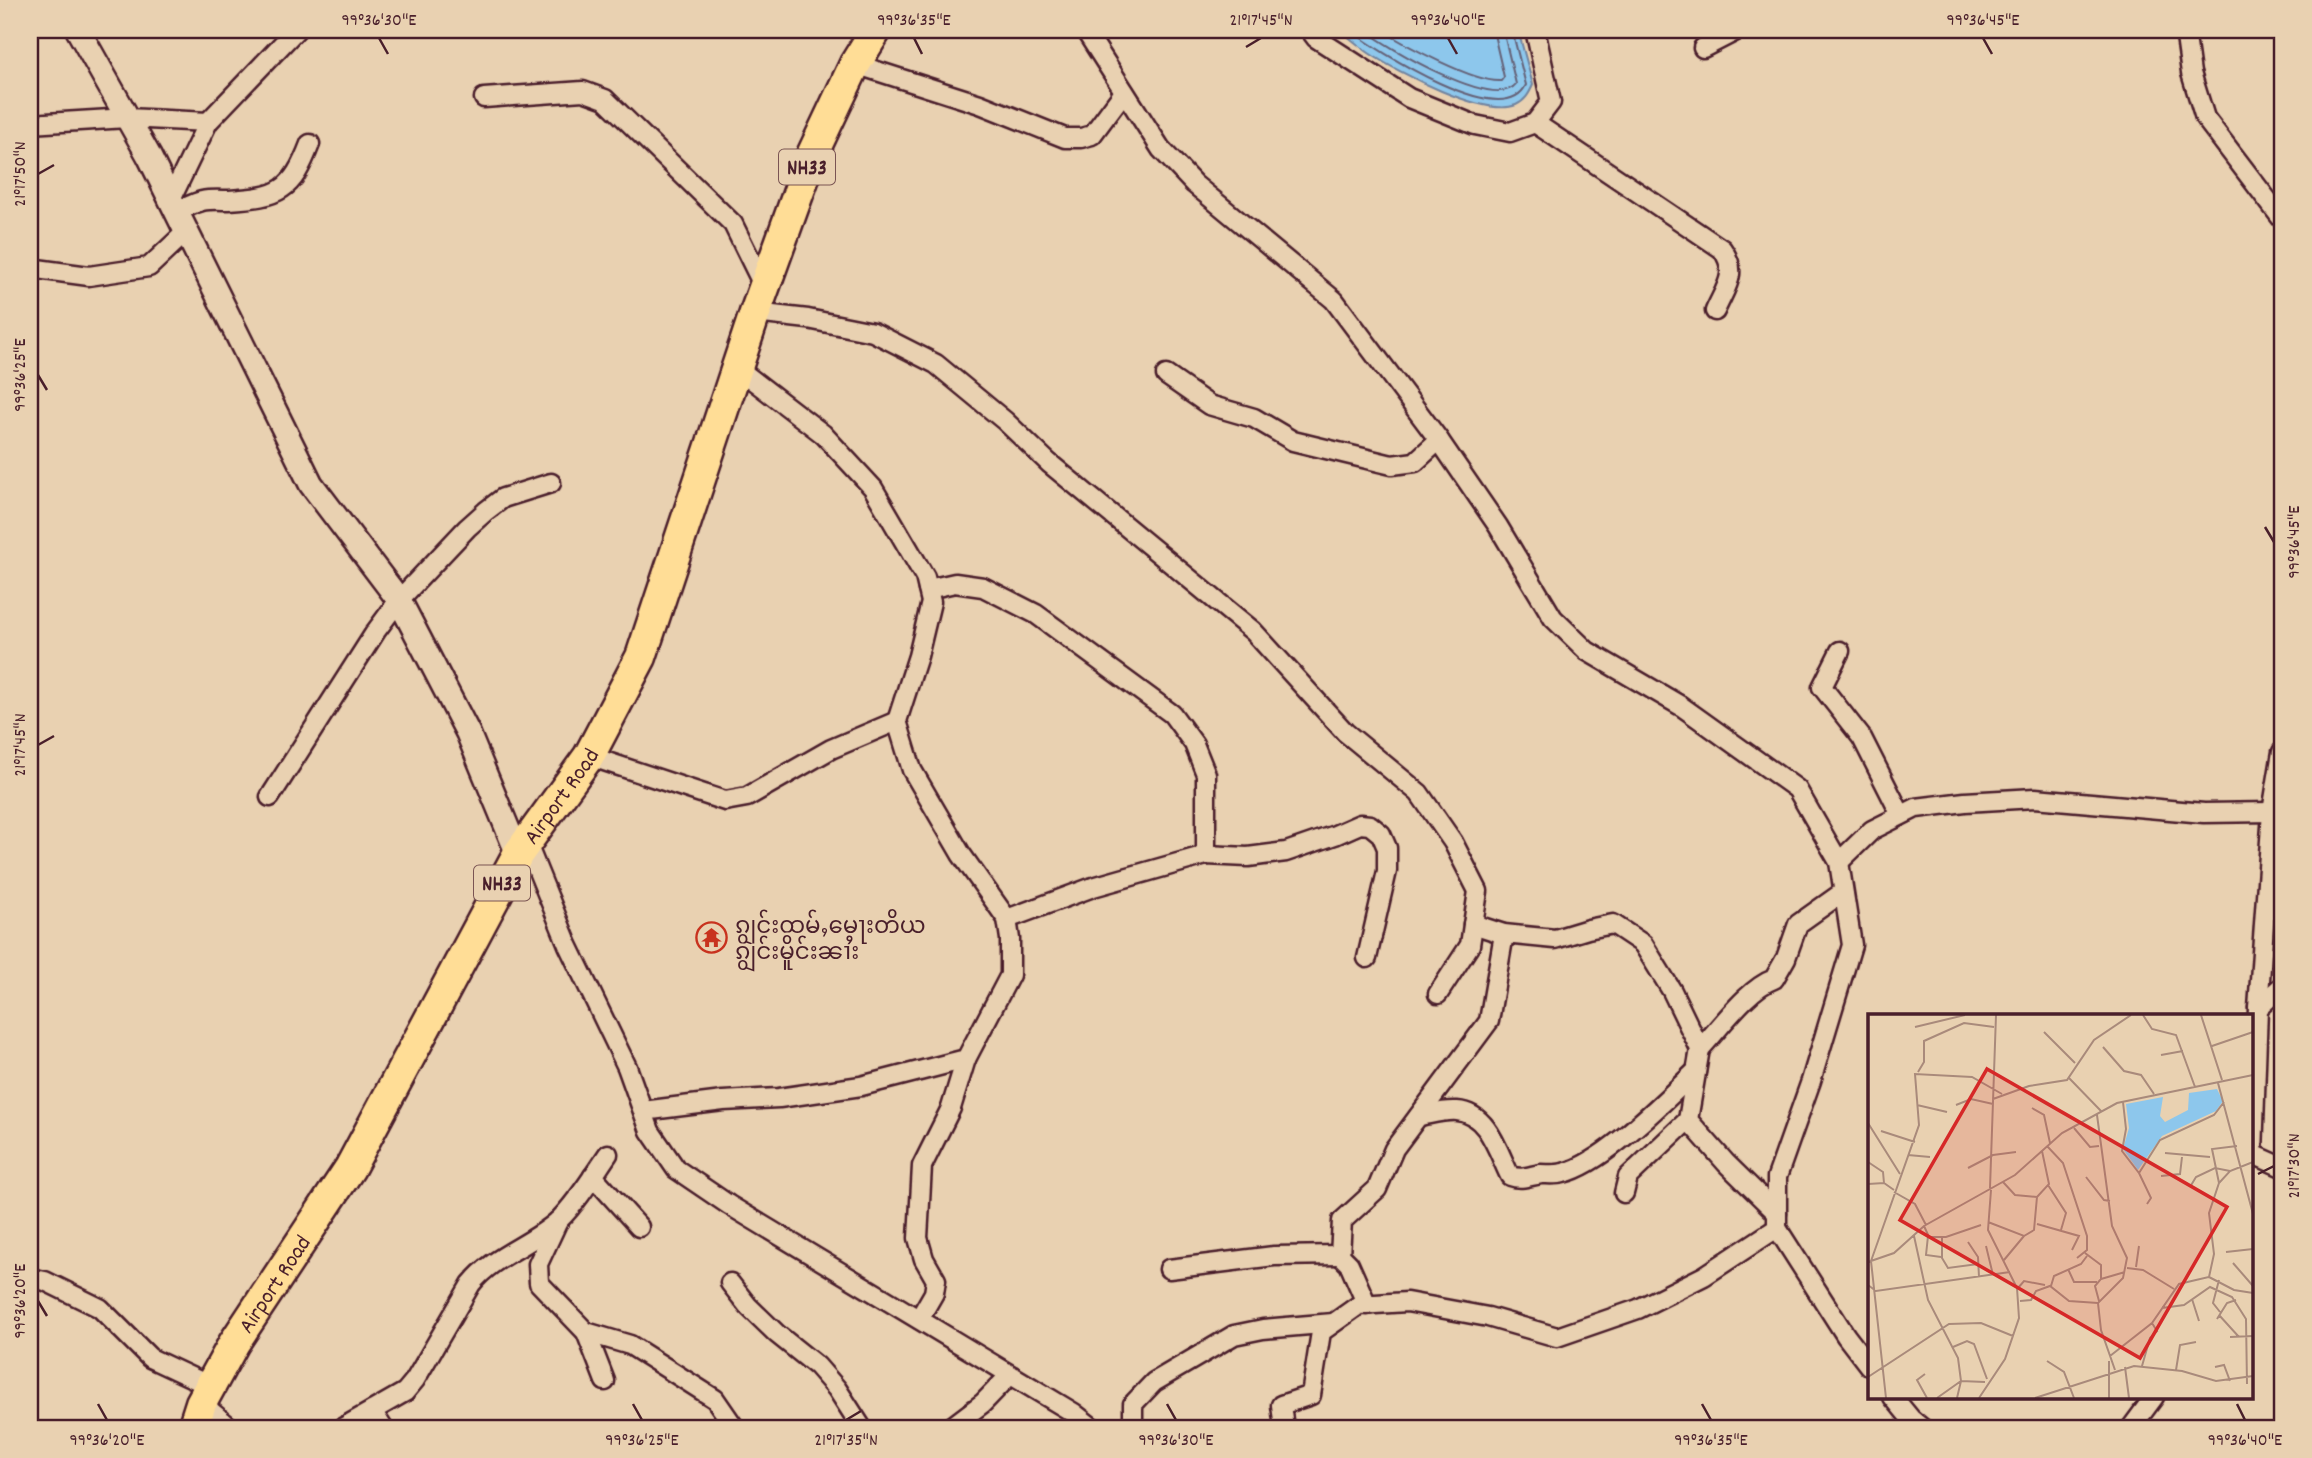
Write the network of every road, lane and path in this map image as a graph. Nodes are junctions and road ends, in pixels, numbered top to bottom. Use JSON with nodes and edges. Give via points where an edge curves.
{"nodes":[{"id":1,"x":78,"y":30,"type":"edge"},
{"id":2,"x":296,"y":30,"type":"edge"},
{"id":3,"x":876,"y":30,"type":"edge"},
{"id":4,"x":1085,"y":30,"type":"edge"},
{"id":5,"x":1310,"y":30,"type":"edge"},
{"id":6,"x":1535,"y":30,"type":"edge"},
{"id":7,"x":1738,"y":30,"type":"edge"},
{"id":8,"x":2185,"y":30,"type":"edge"},
{"id":9,"x":1703,"y":48,"type":"dead end"},
{"id":10,"x":855,"y":64,"type":"junction"},
{"id":11,"x":1124,"y":92,"type":"junction"},
{"id":12,"x":484,"y":98,"type":"dead end"},
{"id":13,"x":127,"y":118,"type":"junction"},
{"id":14,"x":208,"y":122,"type":"junction"},
{"id":15,"x":30,"y":124,"type":"edge"},
{"id":16,"x":1535,"y":124,"type":"junction"},
{"id":17,"x":310,"y":144,"type":"dead end"},
{"id":18,"x":178,"y":214,"type":"junction"},
{"id":19,"x":2282,"y":219,"type":"edge"},
{"id":20,"x":30,"y":274,"type":"edge"},
{"id":21,"x":760,"y":300,"type":"junction"},
{"id":22,"x":1715,"y":311,"type":"dead end"},
{"id":23,"x":737,"y":368,"type":"junction"},
{"id":24,"x":1166,"y":375,"type":"dead end"},
{"id":25,"x":1440,"y":440,"type":"junction"},
{"id":26,"x":551,"y":483,"type":"dead end"},
{"id":27,"x":928,"y":589,"type":"junction"},
{"id":28,"x":400,"y":600,"type":"junction"},
{"id":29,"x":1840,"y":651,"type":"dead end"},
{"id":30,"x":897,"y":721,"type":"junction"},
{"id":31,"x":2282,"y":752,"type":"edge"},
{"id":32,"x":589,"y":756,"type":"junction"},
{"id":33,"x":270,"y":797,"type":"dead end"},
{"id":34,"x":2273,"y":812,"type":"junction"},
{"id":35,"x":1901,"y":815,"type":"junction"},
{"id":36,"x":522,"y":849,"type":"junction"},
{"id":37,"x":1206,"y":855,"type":"junction"},
{"id":38,"x":1839,"y":862,"type":"junction"},
{"id":39,"x":1843,"y":892,"type":"junction"},
{"id":40,"x":1007,"y":919,"type":"junction"},
{"id":41,"x":1473,"y":924,"type":"junction"},
{"id":42,"x":1504,"y":934,"type":"junction"},
{"id":43,"x":1367,"y":958,"type":"dead end"},
{"id":44,"x":2282,"y":986,"type":"edge"},
{"id":45,"x":1438,"y":994,"type":"dead end"},
{"id":46,"x":2258,"y":1009,"type":"junction"},
{"id":47,"x":1700,"y":1049,"type":"junction"},
{"id":48,"x":966,"y":1059,"type":"junction"},
{"id":49,"x":1696,"y":1071,"type":"junction"},
{"id":50,"x":643,"y":1111,"type":"junction"},
{"id":51,"x":1419,"y":1116,"type":"junction"},
{"id":52,"x":1688,"y":1120,"type":"junction"},
{"id":53,"x":608,"y":1154,"type":"dead end"},
{"id":54,"x":2252,"y":1157,"type":"edge"},
{"id":55,"x":2282,"y":1167,"type":"edge"},
{"id":56,"x":593,"y":1176,"type":"junction"},
{"id":57,"x":1624,"y":1193,"type":"dead end"},
{"id":58,"x":1777,"y":1220,"type":"junction"},
{"id":59,"x":558,"y":1221,"type":"junction"},
{"id":60,"x":639,"y":1227,"type":"dead end"},
{"id":61,"x":1340,"y":1255,"type":"junction"},
{"id":62,"x":1170,"y":1269,"type":"dead end"},
{"id":63,"x":30,"y":1278,"type":"edge"},
{"id":64,"x":730,"y":1283,"type":"dead end"},
{"id":65,"x":1367,"y":1305,"type":"junction"},
{"id":66,"x":919,"y":1319,"type":"junction"},
{"id":67,"x":1332,"y":1323,"type":"junction"},
{"id":68,"x":586,"y":1332,"type":"junction"},
{"id":69,"x":1868,"y":1365,"type":"edge"},
{"id":70,"x":1010,"y":1375,"type":"junction"},
{"id":71,"x":605,"y":1381,"type":"dead end"},
{"id":72,"x":1894,"y":1398,"type":"edge"},
{"id":73,"x":2153,"y":1398,"type":"edge"},
{"id":74,"x":201,"y":1406,"type":"edge"},
{"id":75,"x":372,"y":1411,"type":"junction"},
{"id":76,"x":231,"y":1428,"type":"edge"},
{"id":77,"x":342,"y":1428,"type":"edge"},
{"id":78,"x":383,"y":1428,"type":"edge"},
{"id":79,"x":735,"y":1428,"type":"edge"},
{"id":80,"x":863,"y":1428,"type":"edge"},
{"id":81,"x":950,"y":1428,"type":"edge"},
{"id":82,"x":1093,"y":1428,"type":"edge"},
{"id":83,"x":1133,"y":1428,"type":"edge"},
{"id":84,"x":1284,"y":1428,"type":"edge"},
{"id":85,"x":1922,"y":1428,"type":"edge"},
{"id":86,"x":2131,"y":1428,"type":"edge"}],
"edges":[{"from":1,"to":13,"type":"street"},
{"from":2,"to":14,"type":"street"},
{"from":3,"to":10,"type":"highway","number":"NH33"},
{"from":4,"to":11,"type":"street"},
{"from":5,"to":16,"type":"street","via":[[1409,98],[1475,125],[1510,132]]},
{"from":6,"to":16,"type":"street","via":[[1551,102]]},
{"from":7,"to":9,"type":"street"},
{"from":8,"to":19,"type":"street","via":[[2191,73],[2205,118]]},
{"from":10,"to":11,"type":"street","via":[[980,104],[1065,138],[1092,135]]},
{"from":10,"to":21,"type":"highway","number":"NH33","via":[[812,155]]},
{"from":11,"to":25,"type":"street","via":[[1161,149],[1194,184],[1334,300]]},
{"from":12,"to":21,"type":"street","via":[[583,91],[604,99],[733,224]]},
{"from":13,"to":14,"type":"street"},
{"from":13,"to":15,"type":"street"},
{"from":13,"to":18,"type":"street"},
{"from":14,"to":18,"type":"street"},
{"from":16,"to":22,"type":"street","via":[[1722,249],[1732,272]]},
{"from":17,"to":18,"type":"street","via":[[299,171],[271,195],[202,201]]},
{"from":18,"to":20,"type":"street","via":[[149,267],[89,276],[37,270]]},
{"from":18,"to":28,"type":"street","via":[[312,484]]},
{"from":21,"to":23,"type":"highway","name":"Airport Road","number":"NH33"},
{"from":21,"to":41,"type":"street","via":[[808,319],[873,332],[936,364],[1253,631],[1345,732],[1419,793],[1453,842],[1478,891]]},
{"from":23,"to":27,"type":"street","via":[[823,434],[873,488]]},
{"from":23,"to":32,"type":"highway","name":"Airport Road","number":"NH33","via":[[641,657]]},
{"from":24,"to":25,"type":"street","via":[[1209,405],[1254,418],[1293,441],[1392,465],[1415,462]]},
{"from":25,"to":38,"type":"street","via":[[1553,618],[1587,652],[1681,706],[1797,789]]},
{"from":26,"to":28,"type":"street","via":[[503,498],[467,528]]},
{"from":27,"to":30,"type":"street","via":[[931,602]]},
{"from":27,"to":37,"type":"street","via":[[955,583],[983,587],[1036,614],[1172,714],[1195,744],[1206,775]]},
{"from":28,"to":33,"type":"street"},
{"from":28,"to":36,"type":"street"},
{"from":29,"to":35,"type":"street","via":[[1822,687],[1863,738]]},
{"from":30,"to":32,"type":"street","via":[[831,749],[747,797],[725,802]]},
{"from":30,"to":40,"type":"street","via":[[912,770],[961,854]]},
{"from":31,"to":34,"type":"street"},
{"from":32,"to":36,"type":"highway","name":"Airport Road","number":"NH33"},
{"from":34,"to":35,"type":"street","via":[[2204,813],[2035,798],[1916,808]]},
{"from":34,"to":46,"type":"street"},
{"from":35,"to":38,"type":"street","via":[[1872,830]]},
{"from":36,"to":50,"type":"street","via":[[627,1067]]},
{"from":36,"to":74,"type":"highway","name":"Airport Road","number":"NH33","via":[[350,1168],[233,1343]]},
{"from":37,"to":40,"type":"street","via":[[1093,887]]},
{"from":37,"to":43,"type":"street","via":[[1248,857],[1286,852],[1360,824],[1370,825],[1387,848],[1387,871]]},
{"from":38,"to":39,"type":"street"},
{"from":39,"to":47,"type":"street","via":[[1798,924],[1774,979],[1749,996]]},
{"from":39,"to":58,"type":"street","via":[[1852,944],[1777,1177]]},
{"from":40,"to":48,"type":"street","via":[[1010,975]]},
{"from":41,"to":42,"type":"street"},
{"from":41,"to":45,"type":"street","via":[[1470,945]]},
{"from":42,"to":47,"type":"street","via":[[1555,939],[1613,924],[1643,944]]},
{"from":42,"to":51,"type":"street","via":[[1489,1021]]},
{"from":44,"to":46,"type":"street"},
{"from":46,"to":54,"type":"street"},
{"from":47,"to":49,"type":"street"},
{"from":48,"to":50,"type":"street","via":[[861,1086]]},
{"from":48,"to":66,"type":"street","via":[[951,1108],[922,1166],[919,1238],[936,1280]]},
{"from":49,"to":51,"type":"street","via":[[1630,1132],[1584,1166],[1562,1174],[1519,1179],[1510,1175],[1484,1123],[1458,1111]]},
{"from":49,"to":52,"type":"street"},
{"from":50,"to":66,"type":"street","via":[[650,1131],[676,1169]]},
{"from":51,"to":61,"type":"street","via":[[1394,1149],[1377,1189],[1342,1221]]},
{"from":52,"to":57,"type":"street","via":[[1628,1177]]},
{"from":52,"to":58,"type":"street"},
{"from":53,"to":56,"type":"street"},
{"from":54,"to":55,"type":"street"},
{"from":56,"to":59,"type":"street"},
{"from":56,"to":60,"type":"street"},
{"from":58,"to":65,"type":"street","via":[[1704,1276],[1638,1309],[1557,1337],[1488,1317],[1407,1302]]},
{"from":58,"to":69,"type":"street"},
{"from":59,"to":68,"type":"street","via":[[538,1264],[539,1283]]},
{"from":59,"to":75,"type":"street","via":[[482,1270],[415,1380],[405,1392]]},
{"from":61,"to":62,"type":"street","via":[[1274,1256]]},
{"from":61,"to":65,"type":"street","via":[[1349,1264]]},
{"from":63,"to":74,"type":"street","via":[[100,1308]]},
{"from":64,"to":80,"type":"street","via":[[748,1306],[817,1366]]},
{"from":65,"to":67,"type":"street","via":[[1359,1305]]},
{"from":66,"to":70,"type":"street"},
{"from":67,"to":83,"type":"street","via":[[1234,1335],[1154,1382],[1133,1404]]},
{"from":67,"to":84,"type":"street","via":[[1321,1332],[1311,1395],[1281,1405]]},
{"from":68,"to":71,"type":"street"},
{"from":68,"to":79,"type":"street","via":[[630,1345],[715,1399]]},
{"from":70,"to":81,"type":"street"},
{"from":70,"to":82,"type":"street"},
{"from":72,"to":85,"type":"street"},
{"from":73,"to":86,"type":"street"},
{"from":74,"to":76,"type":"street"},
{"from":75,"to":77,"type":"street"},
{"from":75,"to":78,"type":"street"}]}
